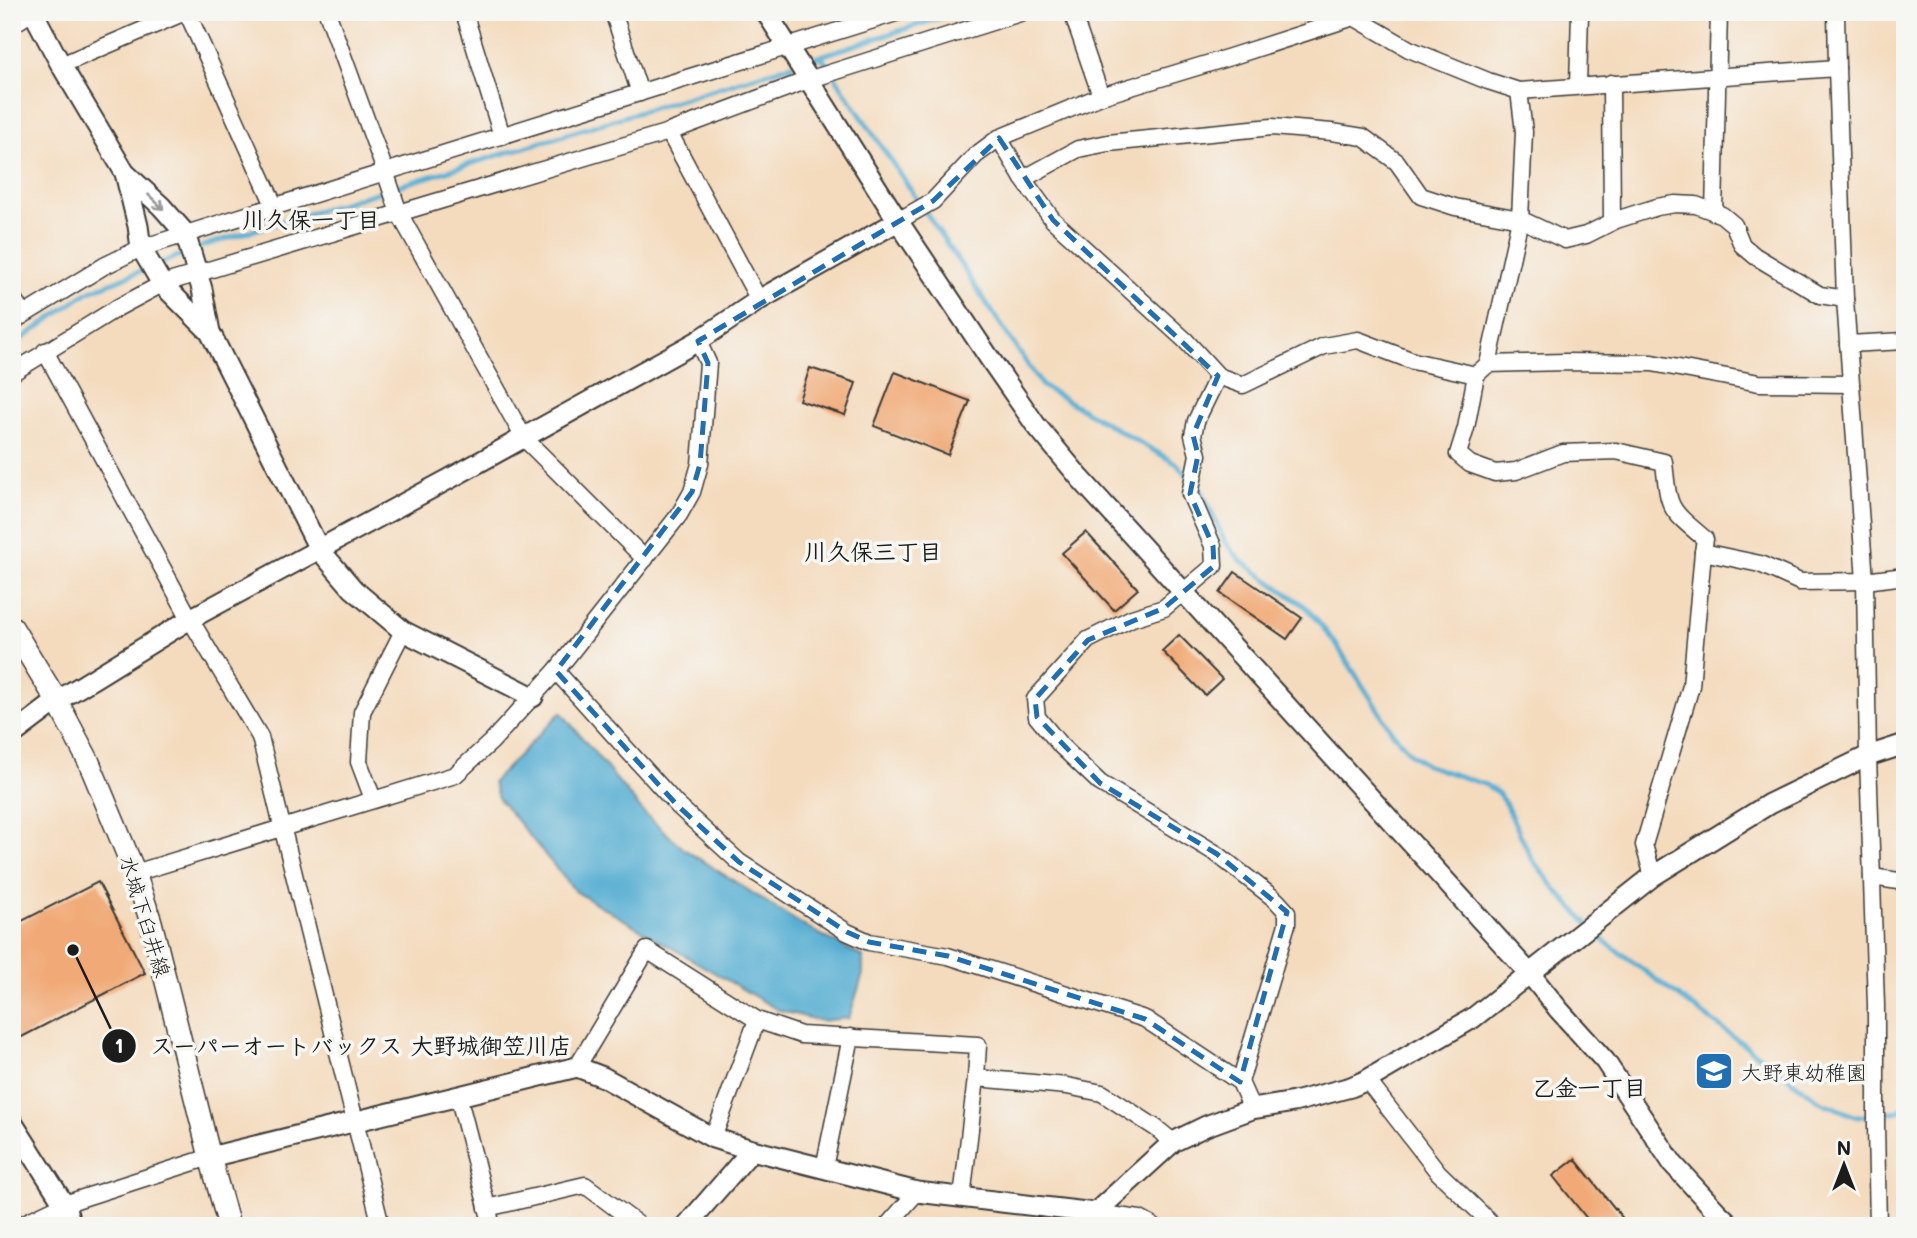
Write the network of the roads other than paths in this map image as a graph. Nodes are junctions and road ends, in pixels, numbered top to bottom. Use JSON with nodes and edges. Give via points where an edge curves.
{"nodes":[{"id":1,"x":33,"y":12,"type":"edge"},
{"id":2,"x":186,"y":12,"type":"edge"},
{"id":3,"x":327,"y":12,"type":"edge"},
{"id":4,"x":464,"y":12,"type":"edge"},
{"id":5,"x":613,"y":12,"type":"edge"},
{"id":6,"x":765,"y":12,"type":"edge"},
{"id":7,"x":899,"y":12,"type":"edge"},
{"id":8,"x":1023,"y":12,"type":"edge"},
{"id":9,"x":1072,"y":12,"type":"edge"},
{"id":10,"x":1580,"y":12,"type":"edge"},
{"id":11,"x":1719,"y":12,"type":"edge"},
{"id":12,"x":1836,"y":12,"type":"edge"},
{"id":13,"x":1354,"y":15,"type":"edge"},
{"id":14,"x":12,"y":25,"type":"edge"},
{"id":15,"x":787,"y":47,"type":"junction"},
{"id":16,"x":61,"y":65,"type":"junction"},
{"id":17,"x":1837,"y":68,"type":"junction"},
{"id":18,"x":1718,"y":77,"type":"junction"},
{"id":19,"x":808,"y":80,"type":"junction"},
{"id":20,"x":1611,"y":83,"type":"junction"},
{"id":21,"x":1578,"y":86,"type":"junction"},
{"id":22,"x":1519,"y":91,"type":"junction"},
{"id":23,"x":640,"y":93,"type":"junction"},
{"id":24,"x":1101,"y":96,"type":"junction"},
{"id":25,"x":669,"y":132,"type":"junction"},
{"id":26,"x":502,"y":136,"type":"junction"},
{"id":27,"x":999,"y":138,"type":"junction"},
{"id":28,"x":125,"y":173,"type":"junction"},
{"id":29,"x":387,"y":174,"type":"junction"},
{"id":30,"x":1023,"y":179,"type":"junction"},
{"id":31,"x":274,"y":205,"type":"junction"},
{"id":32,"x":398,"y":211,"type":"junction"},
{"id":33,"x":1714,"y":212,"type":"junction"},
{"id":34,"x":906,"y":217,"type":"junction"},
{"id":35,"x":1520,"y":219,"type":"junction"},
{"id":36,"x":1612,"y":222,"type":"junction"},
{"id":37,"x":185,"y":233,"type":"junction"},
{"id":38,"x":141,"y":248,"type":"junction"},
{"id":39,"x":197,"y":273,"type":"junction"},
{"id":40,"x":162,"y":284,"type":"junction"},
{"id":41,"x":12,"y":296,"type":"edge"},
{"id":42,"x":1845,"y":299,"type":"junction"},
{"id":43,"x":759,"y":300,"type":"junction"},
{"id":44,"x":18,"y":318,"type":"edge"},
{"id":45,"x":210,"y":332,"type":"junction"},
{"id":46,"x":698,"y":341,"type":"junction"},
{"id":47,"x":1905,"y":341,"type":"edge"},
{"id":48,"x":1848,"y":344,"type":"junction"},
{"id":49,"x":45,"y":351,"type":"junction"},
{"id":50,"x":1482,"y":370,"type":"junction"},
{"id":51,"x":12,"y":373,"type":"edge"},
{"id":52,"x":1218,"y":376,"type":"junction"},
{"id":53,"x":1851,"y":384,"type":"junction"},
{"id":54,"x":524,"y":438,"type":"junction"},
{"id":55,"x":319,"y":549,"type":"junction"},
{"id":56,"x":1703,"y":552,"type":"junction"},
{"id":57,"x":645,"y":559,"type":"junction"},
{"id":58,"x":1905,"y":576,"type":"edge"},
{"id":59,"x":1865,"y":580,"type":"junction"},
{"id":60,"x":1183,"y":593,"type":"junction"},
{"id":61,"x":190,"y":619,"type":"junction"},
{"id":62,"x":12,"y":626,"type":"edge"},
{"id":63,"x":403,"y":631,"type":"junction"},
{"id":64,"x":556,"y":671,"type":"junction"},
{"id":65,"x":533,"y":697,"type":"junction"},
{"id":66,"x":57,"y":701,"type":"junction"},
{"id":67,"x":12,"y":735,"type":"edge"},
{"id":68,"x":1905,"y":744,"type":"edge"},
{"id":69,"x":1868,"y":756,"type":"junction"},
{"id":70,"x":373,"y":799,"type":"junction"},
{"id":71,"x":284,"y":829,"type":"junction"},
{"id":72,"x":135,"y":873,"type":"junction"},
{"id":73,"x":1653,"y":876,"type":"junction"},
{"id":74,"x":1872,"y":877,"type":"junction"},
{"id":75,"x":1905,"y":882,"type":"edge"},
{"id":76,"x":1530,"y":974,"type":"junction"},
{"id":77,"x":757,"y":1020,"type":"junction"},
{"id":78,"x":850,"y":1037,"type":"junction"},
{"id":79,"x":577,"y":1067,"type":"junction"},
{"id":80,"x":976,"y":1078,"type":"junction"},
{"id":81,"x":1367,"y":1080,"type":"junction"},
{"id":82,"x":1240,"y":1082,"type":"junction"},
{"id":83,"x":458,"y":1095,"type":"junction"},
{"id":84,"x":1252,"y":1110,"type":"junction"},
{"id":85,"x":354,"y":1121,"type":"junction"},
{"id":86,"x":12,"y":1122,"type":"edge"},
{"id":87,"x":713,"y":1138,"type":"junction"},
{"id":88,"x":1173,"y":1142,"type":"junction"},
{"id":89,"x":752,"y":1150,"type":"junction"},
{"id":90,"x":210,"y":1157,"type":"junction"},
{"id":91,"x":824,"y":1168,"type":"junction"},
{"id":92,"x":917,"y":1192,"type":"junction"},
{"id":93,"x":961,"y":1198,"type":"junction"},
{"id":94,"x":64,"y":1204,"type":"junction"},
{"id":95,"x":487,"y":1208,"type":"junction"},
{"id":96,"x":1090,"y":1219,"type":"edge"},
{"id":97,"x":18,"y":1226,"type":"edge"},
{"id":98,"x":72,"y":1226,"type":"edge"},
{"id":99,"x":229,"y":1226,"type":"edge"},
{"id":100,"x":381,"y":1226,"type":"edge"},
{"id":101,"x":492,"y":1226,"type":"edge"},
{"id":102,"x":640,"y":1226,"type":"edge"},
{"id":103,"x":686,"y":1226,"type":"edge"},
{"id":104,"x":887,"y":1226,"type":"edge"},
{"id":105,"x":1153,"y":1226,"type":"edge"},
{"id":106,"x":1494,"y":1226,"type":"edge"},
{"id":107,"x":1732,"y":1226,"type":"edge"},
{"id":108,"x":1878,"y":1226,"type":"edge"}],
"edges":[{"from":1,"to":14,"type":"street"},
{"from":1,"to":16,"type":"street"},
{"from":2,"to":16,"type":"street"},
{"from":2,"to":31,"type":"street"},
{"from":3,"to":29,"type":"street"},
{"from":4,"to":26,"type":"street"},
{"from":5,"to":23,"type":"street"},
{"from":6,"to":15,"type":"street"},
{"from":7,"to":15,"type":"street"},
{"from":8,"to":19,"type":"street"},
{"from":9,"to":24,"type":"street"},
{"from":10,"to":21,"type":"street"},
{"from":11,"to":18,"type":"street"},
{"from":12,"to":17,"type":"street"},
{"from":13,"to":22,"type":"street","via":[[1409,49]]},
{"from":13,"to":24,"type":"street"},
{"from":15,"to":19,"type":"street"},
{"from":15,"to":23,"type":"street"},
{"from":16,"to":28,"type":"street"},
{"from":17,"to":18,"type":"street"},
{"from":17,"to":42,"type":"street"},
{"from":18,"to":20,"type":"street"},
{"from":18,"to":33,"type":"street"},
{"from":19,"to":25,"type":"street"},
{"from":19,"to":34,"type":"street"},
{"from":20,"to":21,"type":"street"},
{"from":20,"to":36,"type":"street"},
{"from":21,"to":22,"type":"street"},
{"from":22,"to":35,"type":"street","via":[[1524,131]]},
{"from":23,"to":26,"type":"street"},
{"from":24,"to":27,"type":"street"},
{"from":25,"to":32,"type":"street"},
{"from":25,"to":43,"type":"street"},
{"from":26,"to":29,"type":"street"},
{"from":27,"to":30,"type":"street"},
{"from":27,"to":34,"type":"street","via":[[976,155],[933,201]]},
{"from":28,"to":37,"type":"street","one_way":true},
{"from":28,"to":38,"type":"street"},
{"from":29,"to":31,"type":"street"},
{"from":29,"to":32,"type":"street"},
{"from":30,"to":35,"type":"street","via":[[1078,149],[1108,143],[1272,127],[1332,131],[1363,137],[1397,162],[1421,196]]},
{"from":30,"to":52,"type":"street","via":[[1053,220]]},
{"from":31,"to":37,"type":"street"},
{"from":32,"to":39,"type":"street"},
{"from":32,"to":54,"type":"street"},
{"from":33,"to":36,"type":"street","via":[[1675,204]]},
{"from":33,"to":42,"type":"street","via":[[1734,225],[1742,244],[1755,256],[1820,295]]},
{"from":34,"to":43,"type":"street"},
{"from":34,"to":60,"type":"street","via":[[1035,424]]},
{"from":35,"to":36,"type":"street","via":[[1565,240]]},
{"from":35,"to":50,"type":"street"},
{"from":37,"to":38,"type":"street"},
{"from":37,"to":39,"type":"street"},
{"from":38,"to":40,"type":"street"},
{"from":38,"to":44,"type":"street"},
{"from":39,"to":40,"type":"street"},
{"from":39,"to":45,"type":"street"},
{"from":40,"to":45,"type":"street"},
{"from":40,"to":49,"type":"street"},
{"from":41,"to":44,"type":"street"},
{"from":42,"to":48,"type":"street"},
{"from":43,"to":46,"type":"street"},
{"from":45,"to":55,"type":"street"},
{"from":46,"to":54,"type":"street"},
{"from":46,"to":57,"type":"street","via":[[708,363],[700,464],[692,492]]},
{"from":47,"to":48,"type":"street"},
{"from":48,"to":53,"type":"street"},
{"from":49,"to":51,"type":"street"},
{"from":49,"to":61,"type":"street"},
{"from":50,"to":52,"type":"street","via":[[1413,361],[1358,340],[1324,346],[1243,385]]},
{"from":50,"to":53,"type":"street","via":[[1565,362],[1652,363],[1759,383]]},
{"from":50,"to":56,"type":"street","via":[[1458,454],[1464,459],[1495,472],[1516,471],[1563,453],[1616,450],[1664,461],[1668,500],[1676,515],[1705,539]]},
{"from":52,"to":60,"type":"street","via":[[1196,421],[1193,435],[1198,455],[1190,494],[1213,546],[1214,566]]},
{"from":53,"to":59,"type":"street"},
{"from":54,"to":55,"type":"street"},
{"from":54,"to":57,"type":"street"},
{"from":55,"to":61,"type":"street"},
{"from":55,"to":63,"type":"street","via":[[352,589]]},
{"from":56,"to":59,"type":"street","via":[[1760,564],[1800,582]]},
{"from":56,"to":73,"type":"street","via":[[1691,686],[1644,845]]},
{"from":57,"to":64,"type":"street"},
{"from":58,"to":59,"type":"street"},
{"from":59,"to":69,"type":"street"},
{"from":60,"to":76,"type":"street"},
{"from":60,"to":82,"type":"street","via":[[1164,608],[1088,640],[1035,699],[1037,717],[1100,783],[1217,854],[1287,912]]},
{"from":61,"to":66,"type":"street"},
{"from":61,"to":71,"type":"street","via":[[260,737]]},
{"from":62,"to":66,"type":"main road","name":"水城下臼井線"},
{"from":63,"to":65,"type":"street"},
{"from":63,"to":70,"type":"street","via":[[362,712],[359,762]]},
{"from":64,"to":65,"type":"street"},
{"from":64,"to":82,"type":"street","via":[[677,805],[739,862],[847,932],[869,942],[948,956],[1145,1019]]},
{"from":65,"to":70,"type":"street","via":[[455,775]]},
{"from":66,"to":67,"type":"street"},
{"from":66,"to":72,"type":"main road","name":"水城下臼井線","via":[[88,760]]},
{"from":68,"to":69,"type":"street"},
{"from":69,"to":73,"type":"street","via":[[1769,804]]},
{"from":69,"to":74,"type":"street"},
{"from":70,"to":71,"type":"street"},
{"from":71,"to":72,"type":"street"},
{"from":71,"to":85,"type":"street"},
{"from":72,"to":90,"type":"main road","name":"水城下臼井線"},
{"from":73,"to":76,"type":"street"},
{"from":74,"to":75,"type":"street"},
{"from":74,"to":108,"type":"street"},
{"from":76,"to":81,"type":"street","via":[[1473,1018]]},
{"from":76,"to":107,"type":"street","via":[[1605,1061],[1674,1164]]},
{"from":77,"to":78,"type":"street","via":[[801,1035]]},
{"from":77,"to":79,"type":"street","via":[[647,950]]},
{"from":77,"to":87,"type":"street"},
{"from":78,"to":80,"type":"street","via":[[978,1045]]},
{"from":78,"to":91,"type":"street"},
{"from":79,"to":83,"type":"street"},
{"from":79,"to":87,"type":"street"},
{"from":80,"to":88,"type":"street","via":[[1102,1093]]},
{"from":80,"to":93,"type":"street"},
{"from":81,"to":84,"type":"street"},
{"from":81,"to":106,"type":"street","via":[[1438,1172]]},
{"from":82,"to":84,"type":"street"},
{"from":83,"to":85,"type":"street"},
{"from":83,"to":95,"type":"street"},
{"from":84,"to":88,"type":"street"},
{"from":85,"to":90,"type":"street"},
{"from":85,"to":100,"type":"street"},
{"from":86,"to":94,"type":"street"},
{"from":87,"to":89,"type":"street"},
{"from":88,"to":96,"type":"street"},
{"from":89,"to":91,"type":"street"},
{"from":89,"to":103,"type":"street"},
{"from":90,"to":94,"type":"street"},
{"from":90,"to":99,"type":"main road","name":"水城下臼井線"},
{"from":91,"to":92,"type":"street"},
{"from":92,"to":93,"type":"street"},
{"from":92,"to":104,"type":"street"},
{"from":93,"to":96,"type":"street"},
{"from":94,"to":97,"type":"street"},
{"from":94,"to":98,"type":"street"},
{"from":95,"to":101,"type":"street"},
{"from":95,"to":102,"type":"street","via":[[585,1185]]},
{"from":96,"to":105,"type":"street","via":[[1140,1219]]}]}
